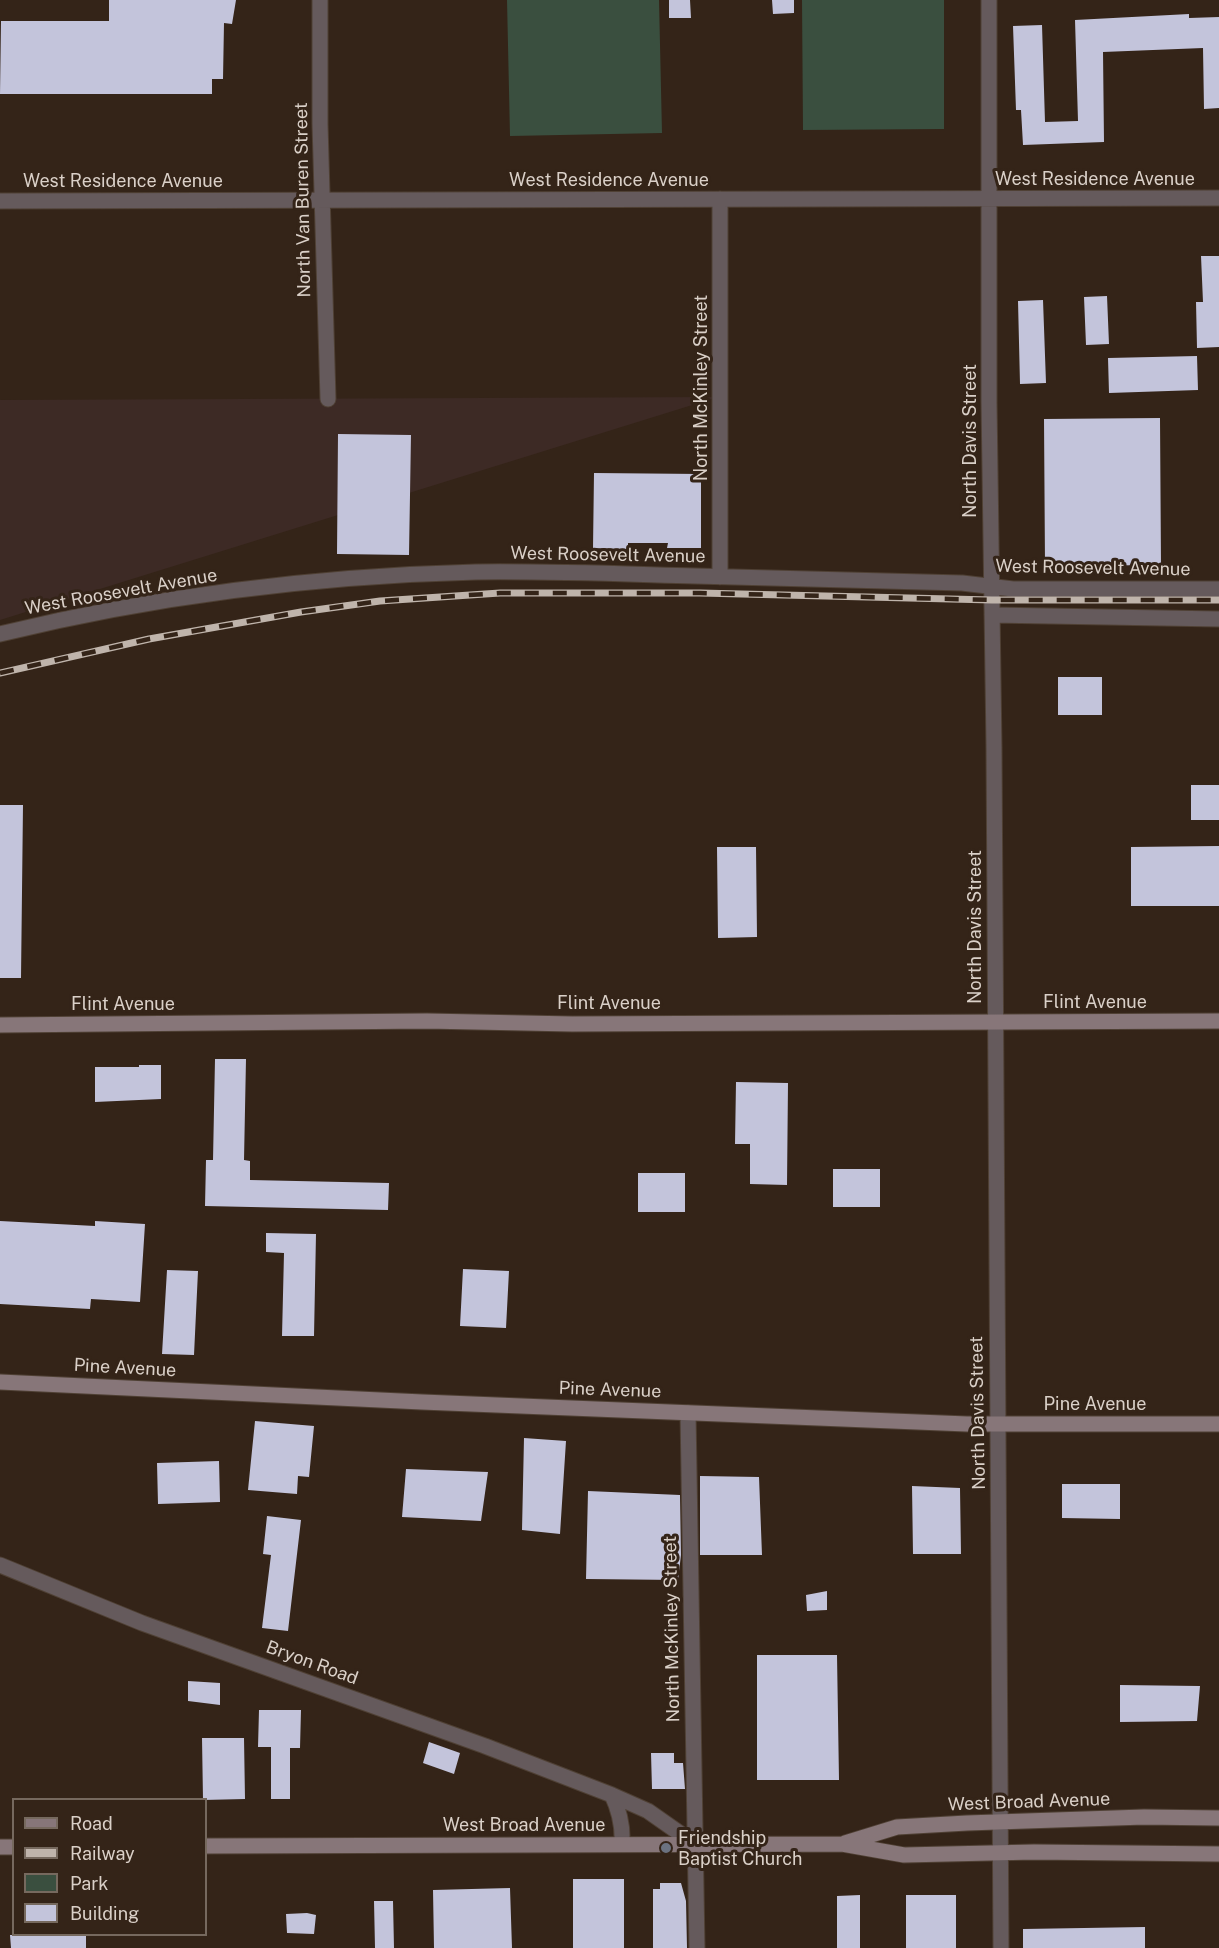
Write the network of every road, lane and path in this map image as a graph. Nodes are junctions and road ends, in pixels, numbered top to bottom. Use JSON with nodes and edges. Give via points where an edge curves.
{"nodes":[{"id":1,"x":320,"y":0,"type":"edge"},
{"id":2,"x":989,"y":0,"type":"edge"},
{"id":3,"x":1219,"y":198,"type":"edge"},
{"id":4,"x":720,"y":199,"type":"junction"},
{"id":5,"x":990,"y":199,"type":"junction"},
{"id":6,"x":322,"y":200,"type":"junction"},
{"id":7,"x":0,"y":201,"type":"edge"},
{"id":8,"x":328,"y":399,"type":"dead end"},
{"id":9,"x":720,"y":577,"type":"junction"},
{"id":10,"x":992,"y":587,"type":"junction"},
{"id":11,"x":1219,"y":589,"type":"edge"},
{"id":12,"x":992,"y":615,"type":"junction"},
{"id":13,"x":1219,"y":619,"type":"edge"},
{"id":14,"x":0,"y":634,"type":"edge"},
{"id":15,"x":1219,"y":1021,"type":"edge"},
{"id":16,"x":994,"y":1022,"type":"junction"},
{"id":17,"x":0,"y":1025,"type":"edge"},
{"id":18,"x":0,"y":1382,"type":"edge"},
{"id":19,"x":688,"y":1413,"type":"junction"},
{"id":20,"x":1219,"y":1424,"type":"edge"},
{"id":21,"x":997,"y":1425,"type":"junction"},
{"id":22,"x":0,"y":1566,"type":"edge"},
{"id":23,"x":612,"y":1795,"type":"junction"},
{"id":24,"x":1219,"y":1818,"type":"edge"},
{"id":25,"x":1002,"y":1822,"type":"junction"},
{"id":26,"x":622,"y":1844,"type":"junction"},
{"id":27,"x":695,"y":1844,"type":"junction"},
{"id":28,"x":842,"y":1844,"type":"junction"},
{"id":29,"x":207,"y":1846,"type":"edge"},
{"id":30,"x":1000,"y":1853,"type":"junction"},
{"id":31,"x":1219,"y":1854,"type":"edge"},
{"id":32,"x":698,"y":1948,"type":"edge"},
{"id":33,"x":1001,"y":1948,"type":"edge"}],
"edges":[{"from":1,"to":6,"type":"street","name":"North Van Buren Street"},
{"from":2,"to":5,"type":"street","name":"North Davis Street"},
{"from":3,"to":5,"type":"street","name":"West Residence Avenue"},
{"from":4,"to":5,"type":"street","name":"West Residence Avenue"},
{"from":4,"to":6,"type":"street","name":"West Residence Avenue"},
{"from":4,"to":9,"type":"street","name":"North McKinley Street"},
{"from":5,"to":10,"type":"street","name":"North Davis Street"},
{"from":6,"to":7,"type":"street","name":"West Residence Avenue"},
{"from":6,"to":8,"type":"street","name":"North Van Buren Street"},
{"from":9,"to":10,"type":"street","name":"West Roosevelt Avenue"},
{"from":9,"to":14,"type":"street","name":"West Roosevelt Avenue","via":[[477,572],[366,578],[129,607]]},
{"from":10,"to":11,"type":"street","name":"West Roosevelt Avenue"},
{"from":10,"to":12,"type":"street","name":"North Davis Street"},
{"from":12,"to":13,"type":"street"},
{"from":12,"to":16,"type":"street","name":"North Davis Street"},
{"from":15,"to":16,"type":"main road","name":"Flint Avenue"},
{"from":16,"to":17,"type":"main road","name":"Flint Avenue"},
{"from":16,"to":21,"type":"street","name":"North Davis Street"},
{"from":18,"to":19,"type":"main road","name":"Pine Avenue"},
{"from":19,"to":21,"type":"main road","name":"Pine Avenue"},
{"from":19,"to":27,"type":"street","name":"North McKinley Street"},
{"from":20,"to":21,"type":"main road","name":"Pine Avenue"},
{"from":21,"to":25,"type":"street","name":"North Davis Street"},
{"from":22,"to":23,"type":"street","name":"Bryon Road","via":[[142,1623]]},
{"from":23,"to":26,"type":"street","via":[[620,1810]]},
{"from":23,"to":27,"type":"street","name":"Bryon Road","via":[[648,1811]]},
{"from":24,"to":25,"type":"main road","name":"West Broad Avenue"},
{"from":25,"to":28,"type":"main road","name":"West Broad Avenue","via":[[897,1827]]},
{"from":25,"to":30,"type":"street","name":"North Davis Street"},
{"from":26,"to":27,"type":"main road","name":"West Broad Avenue"},
{"from":26,"to":29,"type":"main road","name":"West Broad Avenue"},
{"from":27,"to":28,"type":"main road","name":"West Broad Avenue"},
{"from":27,"to":32,"type":"street","name":"North McKinley Street"},
{"from":28,"to":30,"type":"main road","name":"West Broad Avenue","via":[[904,1855]]},
{"from":30,"to":31,"type":"main road","name":"West Broad Avenue"},
{"from":30,"to":33,"type":"street","name":"North Davis Street"}]}
